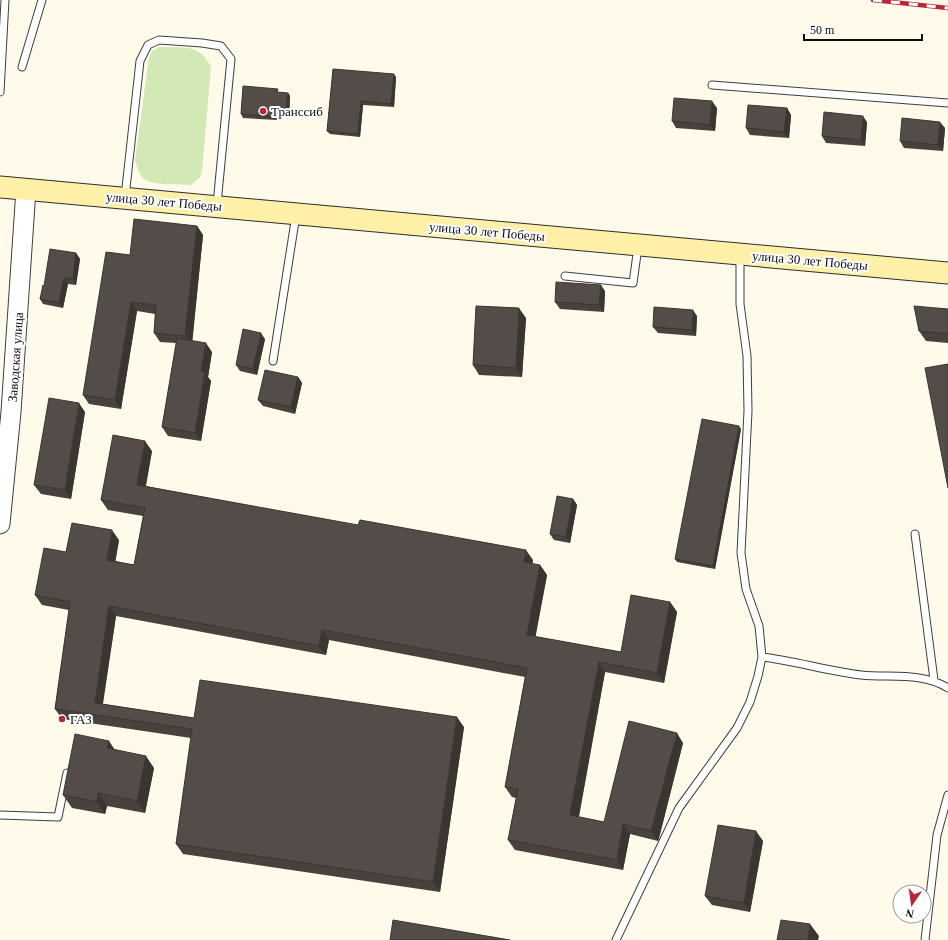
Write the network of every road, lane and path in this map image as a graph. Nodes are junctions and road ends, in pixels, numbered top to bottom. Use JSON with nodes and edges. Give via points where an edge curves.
{"nodes":[{"id":1,"x":5,"y":0,"type":"edge"},
{"id":2,"x":42,"y":0,"type":"edge"},
{"id":3,"x":22,"y":67,"type":"dead end"},
{"id":4,"x":712,"y":85,"type":"dead end"},
{"id":5,"x":0,"y":92,"type":"edge"},
{"id":6,"x":948,"y":103,"type":"edge"},
{"id":7,"x":0,"y":187,"type":"edge"},
{"id":8,"x":26,"y":189,"type":"junction"},
{"id":9,"x":125,"y":198,"type":"junction"},
{"id":10,"x":217,"y":206,"type":"junction"},
{"id":11,"x":296,"y":214,"type":"junction"},
{"id":12,"x":638,"y":245,"type":"junction"},
{"id":13,"x":740,"y":254,"type":"junction"},
{"id":14,"x":948,"y":272,"type":"edge"},
{"id":15,"x":565,"y":276,"type":"dead end"},
{"id":16,"x":273,"y":361,"type":"dead end"},
{"id":17,"x":0,"y":524,"type":"edge"},
{"id":18,"x":915,"y":534,"type":"dead end"},
{"id":19,"x":762,"y":657,"type":"junction"},
{"id":20,"x":934,"y":680,"type":"junction"},
{"id":21,"x":948,"y":688,"type":"edge"},
{"id":22,"x":67,"y":773,"type":"edge"},
{"id":23,"x":948,"y":795,"type":"edge"},
{"id":24,"x":0,"y":814,"type":"edge"},
{"id":25,"x":616,"y":940,"type":"edge"},
{"id":26,"x":925,"y":940,"type":"edge"}],
"edges":[{"from":1,"to":5,"type":"lane"},
{"from":2,"to":3,"type":"lane"},
{"from":4,"to":6,"type":"lane"},
{"from":7,"to":8,"type":"main road","name":"улица 30 лет Победы"},
{"from":8,"to":9,"type":"main road","name":"улица 30 лет Победы"},
{"from":8,"to":17,"type":"street","name":"Заводская улица","via":[[11,412]]},
{"from":9,"to":10,"type":"main road","name":"улица 30 лет Победы"},
{"from":9,"to":10,"type":"lane","via":[[140,61],[148,45],[159,40],[202,43],[221,46],[231,59]]},
{"from":10,"to":11,"type":"main road","name":"улица 30 лет Победы"},
{"from":11,"to":12,"type":"main road","name":"улица 30 лет Победы"},
{"from":11,"to":16,"type":"lane"},
{"from":12,"to":13,"type":"main road","name":"улица 30 лет Победы"},
{"from":12,"to":15,"type":"lane","via":[[633,283]]},
{"from":13,"to":14,"type":"main road","name":"улица 30 лет Победы"},
{"from":13,"to":19,"type":"lane","via":[[740,304],[747,356],[748,411],[741,553],[746,589],[758,626]]},
{"from":18,"to":20,"type":"lane"},
{"from":19,"to":20,"type":"lane","via":[[860,675]]},
{"from":19,"to":25,"type":"lane","via":[[750,702],[737,728],[679,808]]},
{"from":20,"to":21,"type":"lane"},
{"from":22,"to":24,"type":"lane","via":[[58,817]]},
{"from":23,"to":26,"type":"lane","via":[[937,835]]}]}
